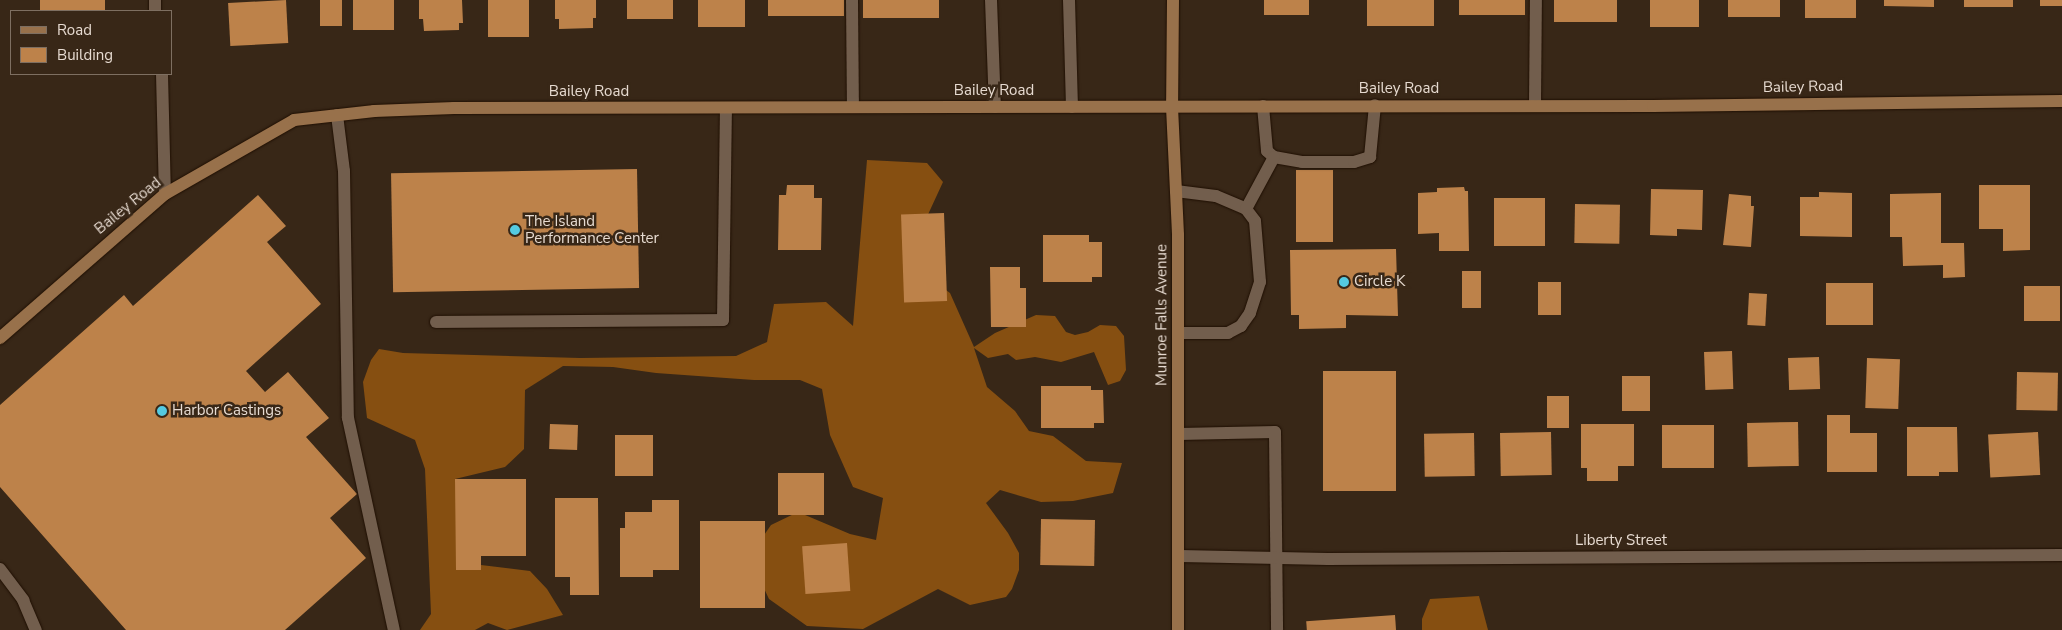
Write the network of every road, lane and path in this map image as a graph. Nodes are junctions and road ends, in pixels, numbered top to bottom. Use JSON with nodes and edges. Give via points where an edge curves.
{"nodes":[{"id":1,"x":852,"y":0,"type":"edge"},
{"id":2,"x":991,"y":0,"type":"edge"},
{"id":3,"x":1069,"y":0,"type":"edge"},
{"id":4,"x":1172,"y":0,"type":"edge"},
{"id":5,"x":1536,"y":0,"type":"edge"},
{"id":6,"x":162,"y":75,"type":"edge"},
{"id":7,"x":2062,"y":101,"type":"edge"},
{"id":8,"x":1375,"y":105,"type":"junction"},
{"id":9,"x":1535,"y":105,"type":"junction"},
{"id":10,"x":1264,"y":106,"type":"junction"},
{"id":11,"x":853,"y":107,"type":"junction"},
{"id":12,"x":995,"y":107,"type":"junction"},
{"id":13,"x":1072,"y":107,"type":"junction"},
{"id":14,"x":1172,"y":107,"type":"junction"},
{"id":15,"x":726,"y":108,"type":"junction"},
{"id":16,"x":337,"y":115,"type":"junction"},
{"id":17,"x":1274,"y":157,"type":"junction"},
{"id":18,"x":1176,"y":192,"type":"junction"},
{"id":19,"x":165,"y":194,"type":"junction"},
{"id":20,"x":1246,"y":209,"type":"junction"},
{"id":21,"x":436,"y":322,"type":"dead end"},
{"id":22,"x":1179,"y":333,"type":"junction"},
{"id":23,"x":0,"y":338,"type":"edge"},
{"id":24,"x":1179,"y":434,"type":"junction"},
{"id":25,"x":2062,"y":555,"type":"edge"},
{"id":26,"x":1180,"y":556,"type":"junction"},
{"id":27,"x":1277,"y":558,"type":"junction"},
{"id":28,"x":0,"y":569,"type":"edge"},
{"id":29,"x":36,"y":630,"type":"edge"},
{"id":30,"x":394,"y":630,"type":"edge"},
{"id":31,"x":1178,"y":630,"type":"edge"},
{"id":32,"x":1277,"y":630,"type":"edge"}],
"edges":[{"from":1,"to":11,"type":"street"},
{"from":2,"to":12,"type":"street"},
{"from":3,"to":13,"type":"street"},
{"from":4,"to":14,"type":"street","name":"Munroe Falls Avenue"},
{"from":5,"to":9,"type":"street"},
{"from":6,"to":19,"type":"street"},
{"from":7,"to":9,"type":"street","name":"Bailey Road"},
{"from":8,"to":9,"type":"street","name":"Bailey Road"},
{"from":8,"to":10,"type":"street","name":"Bailey Road"},
{"from":8,"to":17,"type":"street","via":[[1370,157],[1354,162],[1302,162]]},
{"from":10,"to":14,"type":"street","name":"Bailey Road"},
{"from":10,"to":17,"type":"street","via":[[1268,150]]},
{"from":11,"to":12,"type":"street","name":"Bailey Road"},
{"from":11,"to":15,"type":"street","name":"Bailey Road"},
{"from":12,"to":13,"type":"street","name":"Bailey Road"},
{"from":13,"to":14,"type":"street","name":"Bailey Road"},
{"from":14,"to":18,"type":"street","name":"Munroe Falls Avenue"},
{"from":15,"to":16,"type":"street","name":"Bailey Road","via":[[454,108]]},
{"from":15,"to":21,"type":"street","via":[[723,320]]},
{"from":16,"to":19,"type":"street","name":"Bailey Road","via":[[294,120]]},
{"from":16,"to":30,"type":"street","via":[[344,171],[348,418]]},
{"from":17,"to":20,"type":"street"},
{"from":18,"to":20,"type":"street","via":[[1216,196]]},
{"from":18,"to":22,"type":"street","name":"Munroe Falls Avenue"},
{"from":19,"to":23,"type":"street","name":"Bailey Road"},
{"from":20,"to":22,"type":"street","via":[[1255,221],[1260,282],[1250,313],[1241,326],[1228,333]]},
{"from":22,"to":24,"type":"street","name":"Munroe Falls Avenue"},
{"from":24,"to":26,"type":"street","name":"Munroe Falls Avenue"},
{"from":24,"to":27,"type":"street","via":[[1276,432]]},
{"from":25,"to":27,"type":"street","name":"Liberty Street"},
{"from":26,"to":27,"type":"street","name":"Liberty Street"},
{"from":26,"to":31,"type":"street","name":"Munroe Falls Avenue"},
{"from":27,"to":32,"type":"street"},
{"from":28,"to":29,"type":"street","via":[[23,600]]}]}
